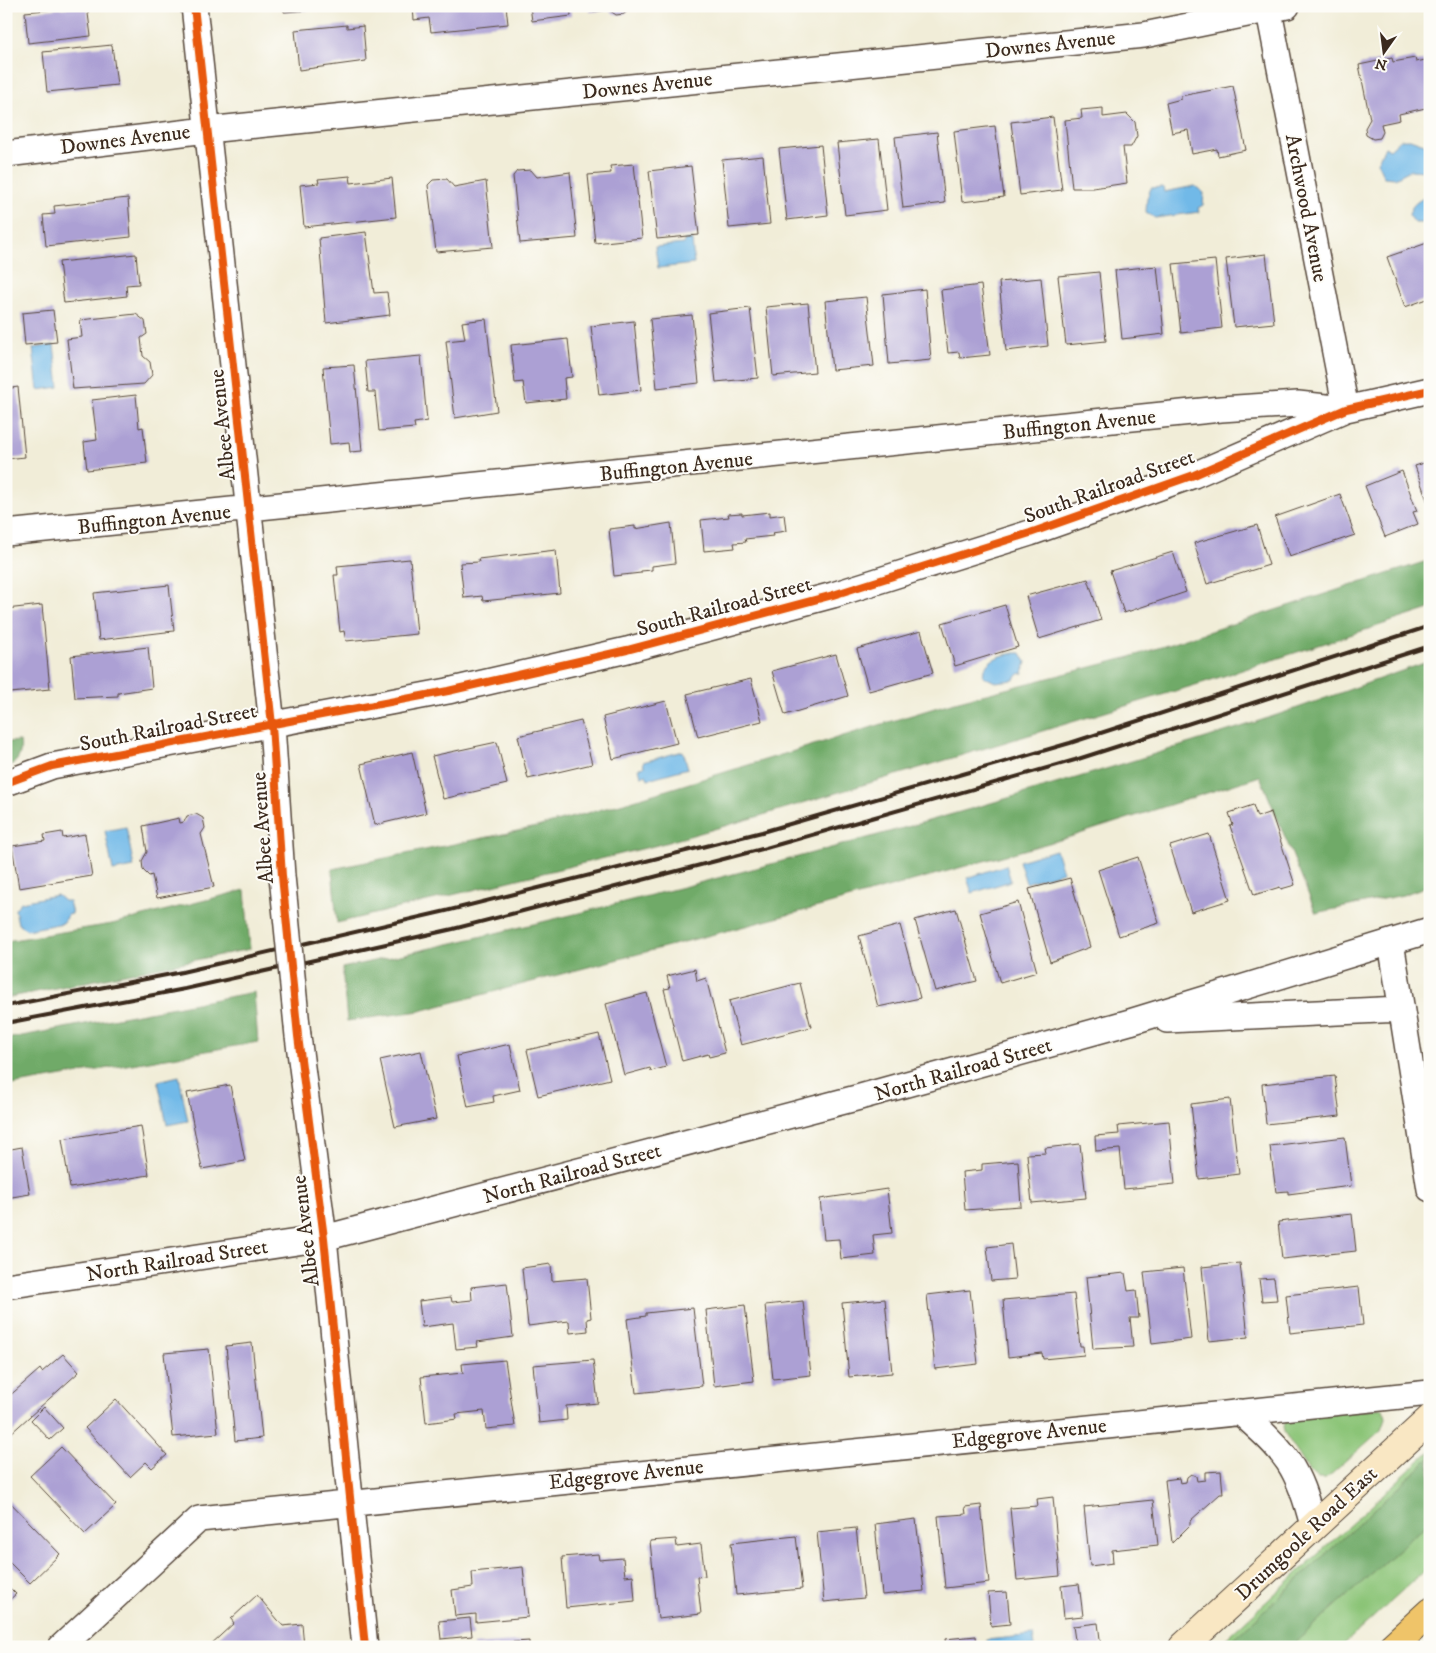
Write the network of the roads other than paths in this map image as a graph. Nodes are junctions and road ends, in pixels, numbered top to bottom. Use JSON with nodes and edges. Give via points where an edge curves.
{"nodes":[{"id":1,"x":194,"y":6,"type":"edge"},
{"id":2,"x":1275,"y":7,"type":"edge"},
{"id":3,"x":207,"y":130,"type":"junction"},
{"id":4,"x":6,"y":154,"type":"edge"},
{"id":5,"x":1430,"y":390,"type":"edge"},
{"id":6,"x":1346,"y":409,"type":"junction"},
{"id":7,"x":249,"y":510,"type":"junction"},
{"id":8,"x":6,"y":533,"type":"edge"},
{"id":9,"x":272,"y":725,"type":"junction"},
{"id":10,"x":6,"y":783,"type":"edge"},
{"id":11,"x":1430,"y":930,"type":"edge"},
{"id":12,"x":1391,"y":942,"type":"junction"},
{"id":13,"x":1401,"y":1009,"type":"junction"},
{"id":14,"x":1130,"y":1022,"type":"junction"},
{"id":15,"x":1430,"y":1189,"type":"edge"},
{"id":16,"x":324,"y":1238,"type":"junction"},
{"id":17,"x":6,"y":1286,"type":"edge"},
{"id":18,"x":1430,"y":1393,"type":"edge"},
{"id":19,"x":1240,"y":1412,"type":"junction"},
{"id":20,"x":1430,"y":1419,"type":"edge"},
{"id":21,"x":349,"y":1502,"type":"junction"},
{"id":22,"x":1314,"y":1526,"type":"junction"},
{"id":23,"x":1430,"y":1612,"type":"edge"},
{"id":24,"x":61,"y":1647,"type":"edge"},
{"id":25,"x":365,"y":1647,"type":"edge"},
{"id":26,"x":1183,"y":1647,"type":"edge"},
{"id":27,"x":1392,"y":1647,"type":"edge"}],
"edges":[{"from":1,"to":3,"type":"street","name":"Albee Avenue"},
{"from":2,"to":3,"type":"street","name":"Downes Avenue","via":[[1144,35]]},
{"from":2,"to":6,"type":"street","name":"Archwood Avenue"},
{"from":3,"to":4,"type":"street","name":"Downes Avenue"},
{"from":3,"to":7,"type":"street","name":"Albee Avenue"},
{"from":5,"to":6,"type":"street","name":"South Railroad Street"},
{"from":6,"to":7,"type":"street","name":"Buffington Avenue","via":[[1298,404],[1221,409]]},
{"from":6,"to":9,"type":"street","name":"South Railroad Street","via":[[1194,475],[1030,533],[834,594],[617,652],[448,691]]},
{"from":7,"to":8,"type":"street","name":"Buffington Avenue"},
{"from":7,"to":9,"type":"street","name":"Albee Avenue"},
{"from":9,"to":10,"type":"street","name":"South Railroad Street","via":[[52,766]]},
{"from":9,"to":16,"type":"street","name":"Albee Avenue","bridge":true,"via":[[282,876],[298,1036]]},
{"from":11,"to":12,"type":"street","name":"North Railroad Street"},
{"from":12,"to":13,"type":"street"},
{"from":12,"to":14,"type":"street","name":"North Railroad Street"},
{"from":13,"to":14,"type":"street","name":"North Railroad Street"},
{"from":13,"to":15,"type":"street"},
{"from":14,"to":16,"type":"street","name":"North Railroad Street","via":[[860,1098]]},
{"from":16,"to":17,"type":"street","name":"North Railroad Street"},
{"from":16,"to":21,"type":"street","name":"Albee Avenue"},
{"from":18,"to":19,"type":"street","name":"Edgegrove Avenue"},
{"from":19,"to":21,"type":"street","name":"Edgegrove Avenue"},
{"from":19,"to":22,"type":"street","via":[[1290,1461],[1305,1493]]},
{"from":20,"to":22,"type":"main road","name":"Drumgoole Road East"},
{"from":21,"to":24,"type":"street","name":"Edgegrove Avenue","via":[[199,1518]]},
{"from":21,"to":25,"type":"street","name":"Albee Avenue"},
{"from":22,"to":26,"type":"main road","name":"Drumgoole Road East"},
{"from":23,"to":27,"type":"highway"}]}
